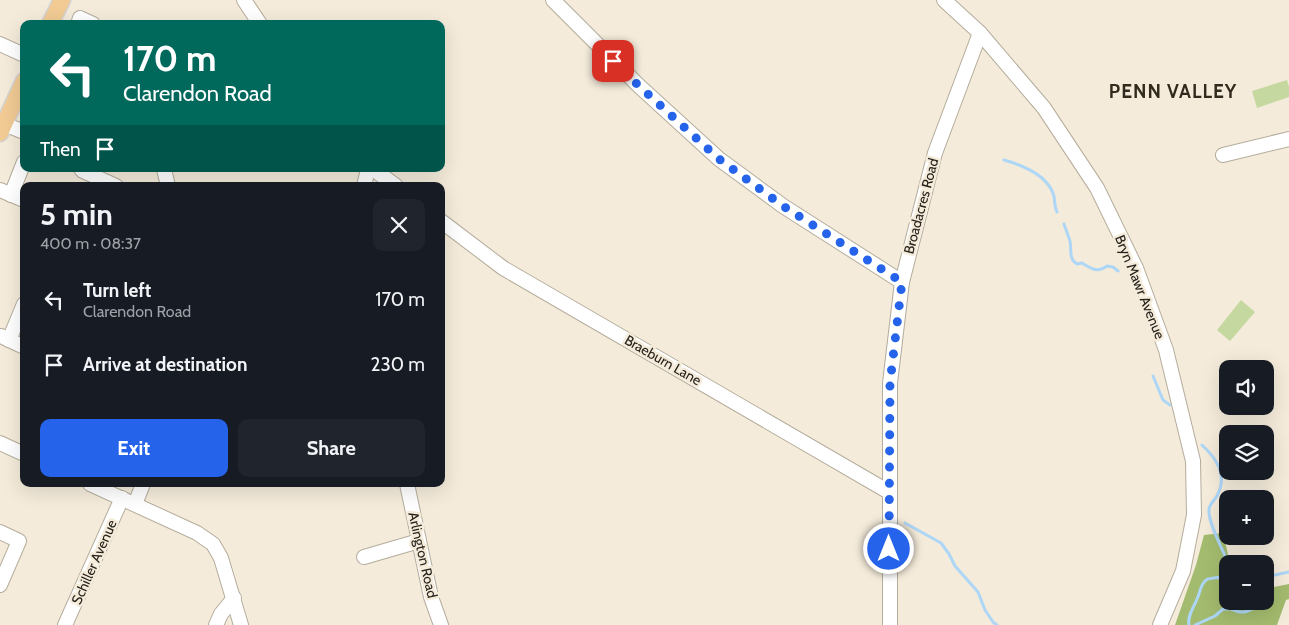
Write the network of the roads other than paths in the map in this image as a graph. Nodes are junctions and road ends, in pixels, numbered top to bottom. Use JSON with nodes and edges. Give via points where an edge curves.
{"nodes":[{"id":1,"x":62,"y":0,"type":"edge"},
{"id":2,"x":244,"y":0,"type":"edge"},
{"id":3,"x":553,"y":0,"type":"edge"},
{"id":4,"x":944,"y":0,"type":"edge"},
{"id":5,"x":52,"y":20,"type":"edge"},
{"id":6,"x":257,"y":20,"type":"edge"},
{"id":7,"x":980,"y":33,"type":"junction"},
{"id":8,"x":0,"y":44,"type":"edge"},
{"id":9,"x":20,"y":53,"type":"edge"},
{"id":10,"x":20,"y":87,"type":"edge"},
{"id":11,"x":6,"y":106,"type":"edge"},
{"id":12,"x":1,"y":130,"type":"edge"},
{"id":13,"x":20,"y":132,"type":"edge"},
{"id":14,"x":1289,"y":139,"type":"edge"},
{"id":15,"x":1223,"y":156,"type":"dead end"},
{"id":16,"x":20,"y":172,"type":"edge"},
{"id":17,"x":377,"y":172,"type":"edge"},
{"id":18,"x":100,"y":173,"type":"edge"},
{"id":19,"x":111,"y":182,"type":"edge"},
{"id":20,"x":391,"y":182,"type":"edge"},
{"id":21,"x":12,"y":195,"type":"edge"},
{"id":22,"x":445,"y":223,"type":"edge"},
{"id":23,"x":902,"y":282,"type":"junction"},
{"id":24,"x":20,"y":311,"type":"edge"},
{"id":25,"x":4,"y":338,"type":"edge"},
{"id":26,"x":20,"y":345,"type":"edge"},
{"id":27,"x":0,"y":443,"type":"edge"},
{"id":28,"x":20,"y":452,"type":"edge"},
{"id":29,"x":97,"y":487,"type":"edge"},
{"id":30,"x":140,"y":487,"type":"edge"},
{"id":31,"x":408,"y":487,"type":"edge"},
{"id":32,"x":889,"y":492,"type":"junction"},
{"id":33,"x":128,"y":501,"type":"junction"},
{"id":34,"x":0,"y":532,"type":"edge"},
{"id":35,"x":419,"y":541,"type":"junction"},
{"id":36,"x":364,"y":557,"type":"dead end"},
{"id":37,"x":0,"y":585,"type":"edge"},
{"id":38,"x":234,"y":598,"type":"junction"},
{"id":39,"x":65,"y":625,"type":"edge"},
{"id":40,"x":216,"y":625,"type":"edge"},
{"id":41,"x":241,"y":625,"type":"edge"},
{"id":42,"x":441,"y":625,"type":"edge"},
{"id":43,"x":890,"y":625,"type":"edge"},
{"id":44,"x":1160,"y":625,"type":"edge"}],
"edges":[{"from":1,"to":5,"type":"main road"},
{"from":2,"to":6,"type":"street"},
{"from":3,"to":23,"type":"street","via":[[638,85],[719,159],[783,206]]},
{"from":4,"to":7,"type":"street","name":"Bryn Mawr Avenue"},
{"from":7,"to":23,"type":"street","name":"Broadacres Road","via":[[935,153]]},
{"from":7,"to":44,"type":"street","name":"Bryn Mawr Avenue","via":[[1044,108],[1097,188],[1136,268],[1166,350],[1192,460],[1194,515],[1183,571]]},
{"from":8,"to":9,"type":"street"},
{"from":10,"to":11,"type":"main road"},
{"from":11,"to":12,"type":"main road"},
{"from":12,"to":13,"type":"street"},
{"from":14,"to":15,"type":"street"},
{"from":16,"to":21,"type":"street"},
{"from":17,"to":20,"type":"street"},
{"from":18,"to":19,"type":"street"},
{"from":22,"to":32,"type":"street","name":"Braeburn Lane","via":[[503,268]]},
{"from":23,"to":32,"type":"street","name":"Broadacres Road","via":[[890,383]]},
{"from":24,"to":25,"type":"street"},
{"from":25,"to":26,"type":"street"},
{"from":27,"to":28,"type":"street"},
{"from":29,"to":33,"type":"street"},
{"from":30,"to":33,"type":"street","name":"Schiller Avenue"},
{"from":31,"to":35,"type":"street","name":"Arlington Road"},
{"from":32,"to":43,"type":"street","name":"Broadacres Road"},
{"from":33,"to":38,"type":"street","via":[[197,532],[213,544]]},
{"from":33,"to":39,"type":"street","name":"Schiller Avenue"},
{"from":34,"to":37,"type":"street","via":[[19,541]]},
{"from":35,"to":36,"type":"street"},
{"from":35,"to":42,"type":"street","name":"Arlington Road"},
{"from":38,"to":40,"type":"street"},
{"from":38,"to":41,"type":"street"}]}
